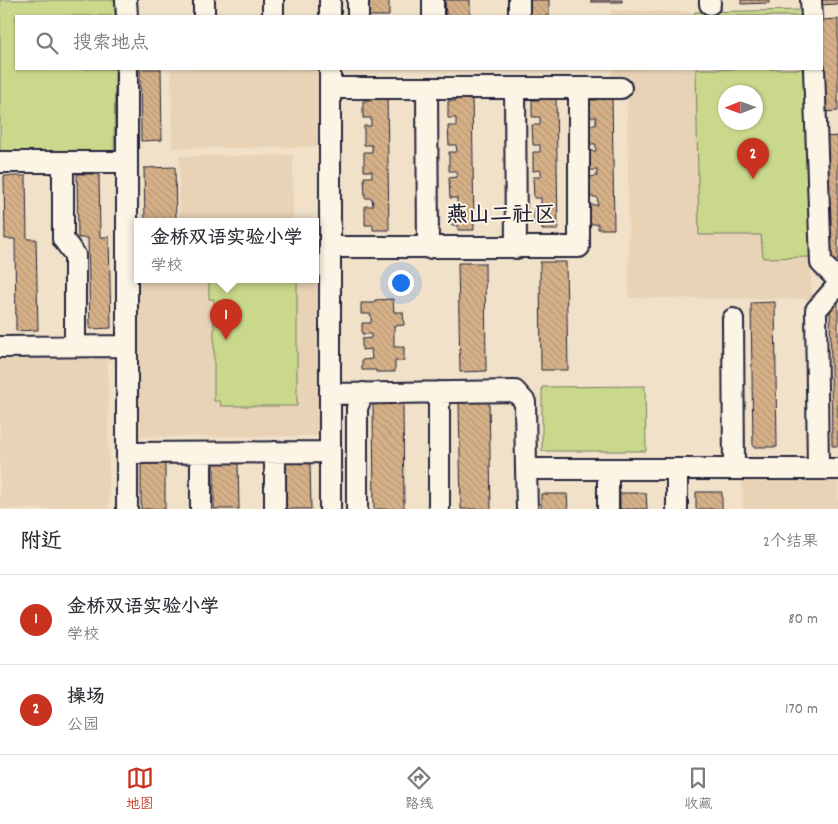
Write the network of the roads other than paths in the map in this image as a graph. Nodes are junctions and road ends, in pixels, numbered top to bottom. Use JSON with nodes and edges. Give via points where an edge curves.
{"nodes":[{"id":1,"x":126,"y":0,"type":"edge"},
{"id":2,"x":204,"y":0,"type":"edge"},
{"id":3,"x":273,"y":0,"type":"edge"},
{"id":4,"x":330,"y":0,"type":"edge"},
{"id":5,"x":358,"y":0,"type":"edge"},
{"id":6,"x":433,"y":0,"type":"edge"},
{"id":7,"x":519,"y":0,"type":"edge"},
{"id":8,"x":811,"y":0,"type":"edge"},
{"id":9,"x":126,"y":15,"type":"edge"},
{"id":10,"x":204,"y":15,"type":"edge"},
{"id":11,"x":273,"y":15,"type":"edge"},
{"id":12,"x":330,"y":15,"type":"edge"},
{"id":13,"x":358,"y":15,"type":"edge"},
{"id":14,"x":433,"y":15,"type":"edge"},
{"id":15,"x":519,"y":15,"type":"edge"},
{"id":16,"x":812,"y":15,"type":"edge"},
{"id":17,"x":127,"y":70,"type":"edge"},
{"id":18,"x":814,"y":70,"type":"edge"},
{"id":19,"x":330,"y":78,"type":"edge"},
{"id":20,"x":428,"y":88,"type":"junction"},
{"id":21,"x":515,"y":88,"type":"junction"},
{"id":22,"x":579,"y":88,"type":"junction"},
{"id":23,"x":621,"y":88,"type":"dead end"},
{"id":24,"x":0,"y":162,"type":"edge"},
{"id":25,"x":63,"y":162,"type":"junction"},
{"id":26,"x":127,"y":162,"type":"junction"},
{"id":27,"x":330,"y":247,"type":"junction"},
{"id":28,"x":428,"y":248,"type":"junction"},
{"id":29,"x":516,"y":248,"type":"junction"},
{"id":30,"x":838,"y":280,"type":"edge"},
{"id":31,"x":838,"y":284,"type":"edge"},
{"id":32,"x":733,"y":319,"type":"dead end"},
{"id":33,"x":75,"y":346,"type":"junction"},
{"id":34,"x":127,"y":346,"type":"junction"},
{"id":35,"x":0,"y":347,"type":"edge"},
{"id":36,"x":439,"y":392,"type":"junction"},
{"id":37,"x":330,"y":394,"type":"junction"},
{"id":38,"x":363,"y":394,"type":"junction"},
{"id":39,"x":275,"y":452,"type":"junction"},
{"id":40,"x":330,"y":452,"type":"junction"},
{"id":41,"x":127,"y":453,"type":"junction"},
{"id":42,"x":201,"y":453,"type":"junction"},
{"id":43,"x":526,"y":469,"type":"junction"},
{"id":44,"x":734,"y":469,"type":"junction"},
{"id":45,"x":818,"y":469,"type":"junction"},
{"id":46,"x":838,"y":469,"type":"edge"},
{"id":47,"x":608,"y":470,"type":"junction"},
{"id":48,"x":677,"y":470,"type":"junction"},
{"id":49,"x":127,"y":509,"type":"edge"},
{"id":50,"x":201,"y":509,"type":"edge"},
{"id":51,"x":275,"y":509,"type":"edge"},
{"id":52,"x":330,"y":509,"type":"edge"},
{"id":53,"x":357,"y":509,"type":"edge"},
{"id":54,"x":439,"y":509,"type":"edge"},
{"id":55,"x":527,"y":509,"type":"edge"},
{"id":56,"x":608,"y":509,"type":"edge"},
{"id":57,"x":677,"y":509,"type":"edge"}],
"edges":[{"from":1,"to":9,"type":"street"},
{"from":2,"to":10,"type":"street"},
{"from":3,"to":11,"type":"street"},
{"from":4,"to":12,"type":"street"},
{"from":5,"to":13,"type":"street"},
{"from":6,"to":14,"type":"street"},
{"from":7,"to":15,"type":"street"},
{"from":8,"to":16,"type":"street"},
{"from":17,"to":26,"type":"street"},
{"from":18,"to":30,"type":"street","via":[[821,263]]},
{"from":19,"to":20,"type":"street"},
{"from":19,"to":27,"type":"street"},
{"from":20,"to":21,"type":"street"},
{"from":20,"to":28,"type":"street"},
{"from":21,"to":22,"type":"street"},
{"from":21,"to":29,"type":"street"},
{"from":22,"to":23,"type":"street"},
{"from":22,"to":29,"type":"street","via":[[580,247]]},
{"from":24,"to":25,"type":"street"},
{"from":25,"to":26,"type":"street"},
{"from":25,"to":33,"type":"street","via":[[63,239],[75,255]]},
{"from":26,"to":34,"type":"street"},
{"from":27,"to":28,"type":"street"},
{"from":27,"to":37,"type":"street"},
{"from":28,"to":29,"type":"street"},
{"from":31,"to":45,"type":"street","via":[[816,310]]},
{"from":32,"to":44,"type":"street"},
{"from":33,"to":34,"type":"street"},
{"from":33,"to":35,"type":"street"},
{"from":34,"to":41,"type":"street"},
{"from":36,"to":38,"type":"street"},
{"from":36,"to":43,"type":"street","via":[[515,391],[525,402]]},
{"from":36,"to":54,"type":"street"},
{"from":37,"to":38,"type":"street"},
{"from":37,"to":40,"type":"street"},
{"from":38,"to":53,"type":"street","via":[[357,408]]},
{"from":39,"to":40,"type":"street"},
{"from":39,"to":42,"type":"street"},
{"from":39,"to":51,"type":"street"},
{"from":40,"to":52,"type":"street"},
{"from":41,"to":42,"type":"street"},
{"from":41,"to":49,"type":"street"},
{"from":42,"to":50,"type":"street"},
{"from":43,"to":47,"type":"street"},
{"from":43,"to":55,"type":"street"},
{"from":44,"to":45,"type":"street"},
{"from":44,"to":48,"type":"street"},
{"from":45,"to":46,"type":"street"},
{"from":47,"to":48,"type":"street"},
{"from":47,"to":56,"type":"street"},
{"from":48,"to":57,"type":"street"}]}
